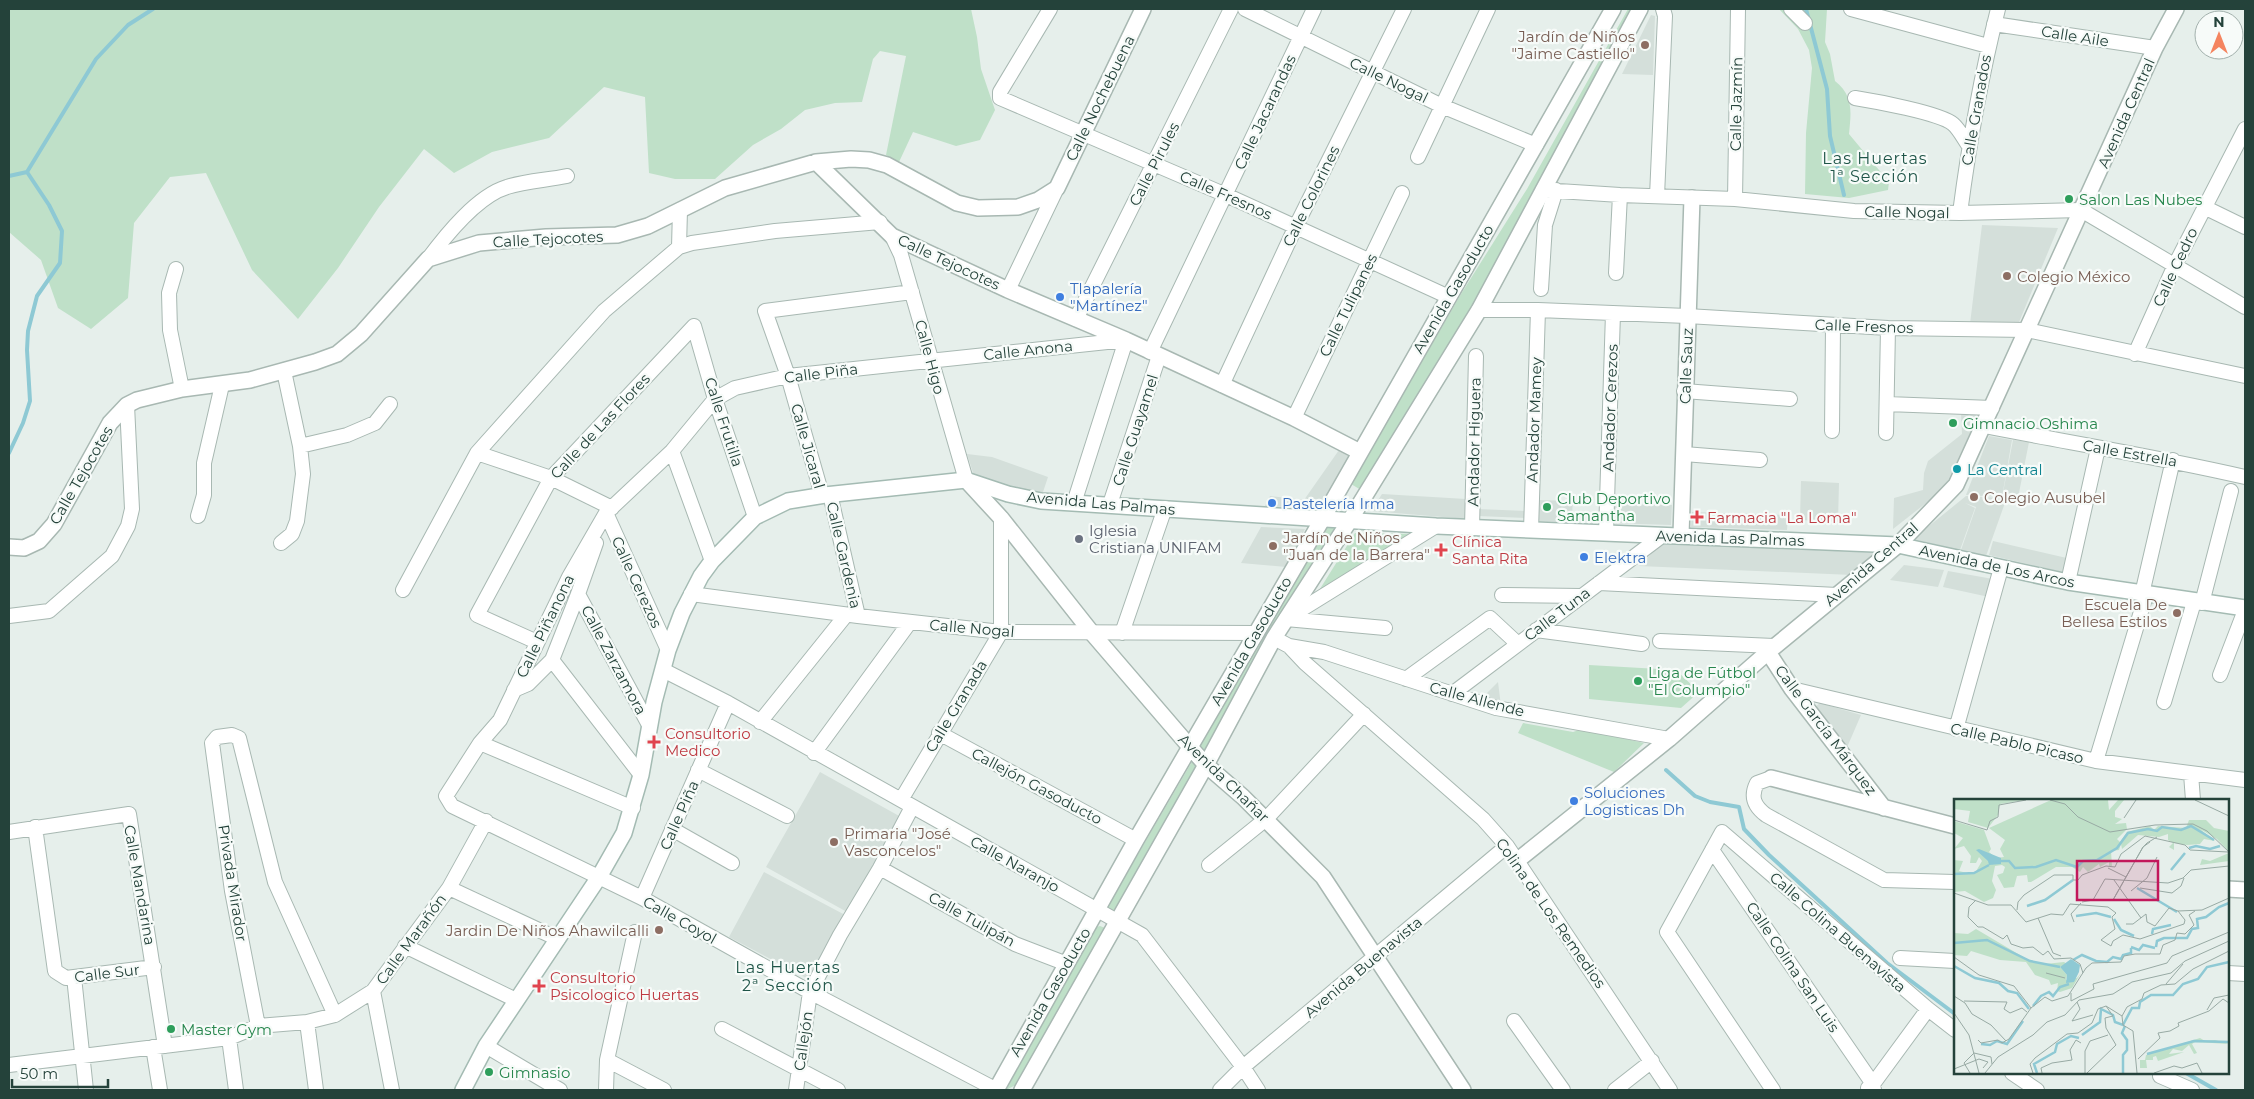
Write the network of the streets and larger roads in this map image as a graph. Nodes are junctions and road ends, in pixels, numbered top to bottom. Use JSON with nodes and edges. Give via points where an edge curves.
{"nodes":[{"id":1,"x":1050,"y":9,"type":"edge"},
{"id":2,"x":1143,"y":9,"type":"edge"},
{"id":3,"x":1231,"y":9,"type":"edge"},
{"id":4,"x":1244,"y":9,"type":"edge"},
{"id":5,"x":1314,"y":9,"type":"edge"},
{"id":6,"x":1404,"y":9,"type":"edge"},
{"id":7,"x":1488,"y":9,"type":"edge"},
{"id":8,"x":1613,"y":9,"type":"edge"},
{"id":9,"x":1640,"y":9,"type":"edge"},
{"id":10,"x":1663,"y":9,"type":"edge"},
{"id":11,"x":1738,"y":9,"type":"edge"},
{"id":12,"x":1791,"y":9,"type":"edge"},
{"id":13,"x":1852,"y":9,"type":"edge"},
{"id":14,"x":1998,"y":9,"type":"edge"},
{"id":15,"x":2176,"y":9,"type":"edge"},
{"id":16,"x":1804,"y":23,"type":"dead end"},
{"id":17,"x":1994,"y":24,"type":"junction"},
{"id":18,"x":1300,"y":36,"type":"junction"},
{"id":19,"x":1988,"y":46,"type":"junction"},
{"id":20,"x":2155,"y":48,"type":"junction"},
{"id":21,"x":1373,"y":72,"type":"junction"},
{"id":22,"x":1855,"y":98,"type":"dead end"},
{"id":23,"x":1445,"y":107,"type":"junction"},
{"id":24,"x":2244,"y":132,"type":"edge"},
{"id":25,"x":1083,"y":134,"type":"junction"},
{"id":26,"x":1536,"y":145,"type":"junction"},
{"id":27,"x":1969,"y":146,"type":"junction"},
{"id":28,"x":1421,"y":158,"type":"dead end"},
{"id":29,"x":816,"y":162,"type":"junction"},
{"id":30,"x":1155,"y":164,"type":"junction"},
{"id":31,"x":567,"y":176,"type":"dead end"},
{"id":32,"x":1057,"y":188,"type":"junction"},
{"id":33,"x":1549,"y":190,"type":"junction"},
{"id":34,"x":1402,"y":193,"type":"dead end"},
{"id":35,"x":1226,"y":195,"type":"junction"},
{"id":36,"x":1620,"y":196,"type":"junction"},
{"id":37,"x":1657,"y":196,"type":"junction"},
{"id":38,"x":1692,"y":198,"type":"junction"},
{"id":39,"x":1735,"y":199,"type":"junction"},
{"id":40,"x":2204,"y":207,"type":"junction"},
{"id":41,"x":680,"y":210,"type":"junction"},
{"id":42,"x":2081,"y":210,"type":"junction"},
{"id":43,"x":1960,"y":213,"type":"junction"},
{"id":44,"x":880,"y":222,"type":"junction"},
{"id":45,"x":1296,"y":226,"type":"junction"},
{"id":46,"x":2245,"y":227,"type":"edge"},
{"id":47,"x":892,"y":236,"type":"junction"},
{"id":48,"x":679,"y":247,"type":"junction"},
{"id":49,"x":428,"y":259,"type":"junction"},
{"id":50,"x":1370,"y":259,"type":"junction"},
{"id":51,"x":2174,"y":266,"type":"junction"},
{"id":52,"x":176,"y":269,"type":"dead end"},
{"id":53,"x":1616,"y":273,"type":"dead end"},
{"id":54,"x":1541,"y":289,"type":"dead end"},
{"id":55,"x":1008,"y":290,"type":"junction"},
{"id":56,"x":912,"y":292,"type":"junction"},
{"id":57,"x":1449,"y":297,"type":"junction"},
{"id":58,"x":2245,"y":307,"type":"edge"},
{"id":59,"x":1479,"y":310,"type":"junction"},
{"id":60,"x":1538,"y":310,"type":"junction"},
{"id":61,"x":1613,"y":313,"type":"junction"},
{"id":62,"x":1688,"y":316,"type":"junction"},
{"id":63,"x":1076,"y":319,"type":"junction"},
{"id":64,"x":694,"y":326,"type":"joint"},
{"id":65,"x":1833,"y":326,"type":"junction"},
{"id":66,"x":1888,"y":328,"type":"junction"},
{"id":67,"x":2027,"y":330,"type":"junction"},
{"id":68,"x":1126,"y":340,"type":"junction"},
{"id":69,"x":1155,"y":354,"type":"junction"},
{"id":70,"x":2135,"y":354,"type":"junction"},
{"id":71,"x":1476,"y":356,"type":"dead end"},
{"id":72,"x":930,"y":361,"type":"junction"},
{"id":73,"x":284,"y":371,"type":"junction"},
{"id":74,"x":788,"y":376,"type":"junction"},
{"id":75,"x":2245,"y":376,"type":"edge"},
{"id":76,"x":222,"y":385,"type":"junction"},
{"id":77,"x":1222,"y":385,"type":"junction"},
{"id":78,"x":182,"y":389,"type":"junction"},
{"id":79,"x":1684,"y":391,"type":"junction"},
{"id":80,"x":715,"y":399,"type":"junction"},
{"id":81,"x":1790,"y":399,"type":"dead end"},
{"id":82,"x":390,"y":404,"type":"dead end"},
{"id":83,"x":1887,"y":404,"type":"junction"},
{"id":84,"x":127,"y":405,"type":"junction"},
{"id":85,"x":1992,"y":408,"type":"junction"},
{"id":86,"x":1294,"y":418,"type":"junction"},
{"id":87,"x":1984,"y":426,"type":"junction"},
{"id":88,"x":1832,"y":431,"type":"dead end"},
{"id":89,"x":1886,"y":433,"type":"dead end"},
{"id":90,"x":300,"y":446,"type":"junction"},
{"id":91,"x":2098,"y":448,"type":"junction"},
{"id":92,"x":672,"y":451,"type":"junction"},
{"id":93,"x":478,"y":452,"type":"junction"},
{"id":94,"x":1360,"y":452,"type":"junction"},
{"id":95,"x":1684,"y":454,"type":"junction"},
{"id":96,"x":1760,"y":460,"type":"dead end"},
{"id":97,"x":2173,"y":460,"type":"junction"},
{"id":98,"x":2245,"y":477,"type":"edge"},
{"id":99,"x":550,"y":478,"type":"junction"},
{"id":100,"x":966,"y":480,"type":"junction"},
{"id":101,"x":2232,"y":491,"type":"dead end"},
{"id":102,"x":826,"y":495,"type":"junction"},
{"id":103,"x":1074,"y":502,"type":"junction"},
{"id":104,"x":1110,"y":504,"type":"junction"},
{"id":105,"x":1165,"y":508,"type":"junction"},
{"id":106,"x":609,"y":510,"type":"junction"},
{"id":107,"x":198,"y":516,"type":"dead end"},
{"id":108,"x":755,"y":517,"type":"junction"},
{"id":109,"x":1001,"y":518,"type":"junction"},
{"id":110,"x":1323,"y":518,"type":"junction"},
{"id":111,"x":1350,"y":520,"type":"junction"},
{"id":112,"x":1436,"y":526,"type":"junction"},
{"id":113,"x":1472,"y":528,"type":"junction"},
{"id":114,"x":1531,"y":530,"type":"junction"},
{"id":115,"x":1606,"y":532,"type":"junction"},
{"id":116,"x":1663,"y":535,"type":"junction"},
{"id":117,"x":1681,"y":535,"type":"junction"},
{"id":118,"x":282,"y":543,"type":"dead end"},
{"id":119,"x":1898,"y":545,"type":"junction"},
{"id":120,"x":9,"y":547,"type":"edge"},
{"id":121,"x":712,"y":561,"type":"junction"},
{"id":122,"x":2000,"y":568,"type":"junction"},
{"id":123,"x":2068,"y":582,"type":"junction"},
{"id":124,"x":1599,"y":583,"type":"junction"},
{"id":125,"x":403,"y":590,"type":"dead end"},
{"id":126,"x":578,"y":594,"type":"junction"},
{"id":127,"x":691,"y":594,"type":"junction"},
{"id":128,"x":2144,"y":594,"type":"junction"},
{"id":129,"x":1502,"y":595,"type":"dead end"},
{"id":130,"x":1837,"y":595,"type":"junction"},
{"id":131,"x":1581,"y":596,"type":"junction"},
{"id":132,"x":2198,"y":602,"type":"junction"},
{"id":133,"x":2245,"y":609,"type":"edge"},
{"id":134,"x":852,"y":615,"type":"junction"},
{"id":135,"x":9,"y":616,"type":"edge"},
{"id":136,"x":1286,"y":619,"type":"junction"},
{"id":137,"x":910,"y":622,"type":"junction"},
{"id":138,"x":1385,"y":628,"type":"dead end"},
{"id":139,"x":1536,"y":630,"type":"junction"},
{"id":140,"x":1001,"y":632,"type":"junction"},
{"id":141,"x":1092,"y":633,"type":"junction"},
{"id":142,"x":1122,"y":633,"type":"junction"},
{"id":143,"x":1254,"y":633,"type":"junction"},
{"id":144,"x":1274,"y":638,"type":"junction"},
{"id":145,"x":1660,"y":641,"type":"dead end"},
{"id":146,"x":537,"y":642,"type":"junction"},
{"id":147,"x":1518,"y":644,"type":"junction"},
{"id":148,"x":1642,"y":644,"type":"dead end"},
{"id":149,"x":1289,"y":646,"type":"junction"},
{"id":150,"x":1771,"y":649,"type":"junction"},
{"id":151,"x":668,"y":650,"type":"junction"},
{"id":152,"x":552,"y":660,"type":"junction"},
{"id":153,"x":663,"y":670,"type":"junction"},
{"id":154,"x":2220,"y":675,"type":"dead end"},
{"id":155,"x":1406,"y":679,"type":"junction"},
{"id":156,"x":1792,"y":689,"type":"junction"},
{"id":157,"x":514,"y":690,"type":"junction"},
{"id":158,"x":1452,"y":694,"type":"junction"},
{"id":159,"x":2164,"y":702,"type":"dead end"},
{"id":160,"x":728,"y":703,"type":"junction"},
{"id":161,"x":1364,"y":714,"type":"junction"},
{"id":162,"x":760,"y":722,"type":"junction"},
{"id":163,"x":649,"y":725,"type":"junction"},
{"id":164,"x":1956,"y":729,"type":"junction"},
{"id":165,"x":939,"y":733,"type":"junction"},
{"id":166,"x":1668,"y":739,"type":"junction"},
{"id":167,"x":480,"y":743,"type":"junction"},
{"id":168,"x":1190,"y":747,"type":"junction"},
{"id":169,"x":814,"y":753,"type":"junction"},
{"id":170,"x":2096,"y":761,"type":"junction"},
{"id":171,"x":1206,"y":765,"type":"junction"},
{"id":172,"x":698,"y":770,"type":"junction"},
{"id":173,"x":2191,"y":774,"type":"junction"},
{"id":174,"x":641,"y":775,"type":"junction"},
{"id":175,"x":1771,"y":778,"type":"joint"},
{"id":176,"x":2245,"y":780,"type":"edge"},
{"id":177,"x":2192,"y":799,"type":"edge"},
{"id":178,"x":906,"y":803,"type":"junction"},
{"id":179,"x":633,"y":808,"type":"junction"},
{"id":180,"x":1884,"y":808,"type":"junction"},
{"id":181,"x":787,"y":816,"type":"dead end"},
{"id":182,"x":1266,"y":819,"type":"junction"},
{"id":183,"x":486,"y":821,"type":"junction"},
{"id":184,"x":1954,"y":826,"type":"edge"},
{"id":185,"x":35,"y":828,"type":"junction"},
{"id":186,"x":672,"y":829,"type":"junction"},
{"id":187,"x":9,"y":832,"type":"edge"},
{"id":188,"x":1136,"y":840,"type":"junction"},
{"id":189,"x":1507,"y":846,"type":"junction"},
{"id":190,"x":1712,"y":850,"type":"junction"},
{"id":191,"x":1518,"y":860,"type":"junction"},
{"id":192,"x":732,"y":863,"type":"dead end"},
{"id":193,"x":1209,"y":865,"type":"dead end"},
{"id":194,"x":880,"y":868,"type":"junction"},
{"id":195,"x":599,"y":877,"type":"junction"},
{"id":196,"x":1954,"y":882,"type":"edge"},
{"id":197,"x":449,"y":888,"type":"junction"},
{"id":198,"x":2229,"y":889,"type":"edge"},
{"id":199,"x":2245,"y":890,"type":"edge"},
{"id":200,"x":642,"y":898,"type":"junction"},
{"id":201,"x":1098,"y":910,"type":"junction"},
{"id":202,"x":1118,"y":920,"type":"junction"},
{"id":203,"x":635,"y":932,"type":"dead end"},
{"id":204,"x":558,"y":939,"type":"junction"},
{"id":205,"x":405,"y":946,"type":"junction"},
{"id":206,"x":1376,"y":957,"type":"junction"},
{"id":207,"x":1900,"y":958,"type":"dead end"},
{"id":208,"x":1954,"y":961,"type":"edge"},
{"id":209,"x":1067,"y":964,"type":"junction"},
{"id":210,"x":154,"y":967,"type":"junction"},
{"id":211,"x":2229,"y":974,"type":"edge"},
{"id":212,"x":2245,"y":974,"type":"edge"},
{"id":213,"x":74,"y":977,"type":"junction"},
{"id":214,"x":373,"y":991,"type":"junction"},
{"id":215,"x":810,"y":992,"type":"junction"},
{"id":216,"x":516,"y":1000,"type":"junction"},
{"id":217,"x":1928,"y":1010,"type":"junction"},
{"id":218,"x":335,"y":1014,"type":"junction"},
{"id":219,"x":1514,"y":1021,"type":"dead end"},
{"id":220,"x":307,"y":1022,"type":"junction"},
{"id":221,"x":258,"y":1026,"type":"junction"},
{"id":222,"x":1954,"y":1029,"type":"edge"},
{"id":223,"x":722,"y":1030,"type":"dead end"},
{"id":224,"x":229,"y":1038,"type":"junction"},
{"id":225,"x":159,"y":1046,"type":"junction"},
{"id":226,"x":486,"y":1046,"type":"junction"},
{"id":227,"x":82,"y":1056,"type":"junction"},
{"id":228,"x":607,"y":1060,"type":"junction"},
{"id":229,"x":1652,"y":1061,"type":"junction"},
{"id":230,"x":9,"y":1065,"type":"edge"},
{"id":231,"x":1243,"y":1067,"type":"junction"},
{"id":232,"x":800,"y":1069,"type":"junction"},
{"id":233,"x":2013,"y":1074,"type":"edge"},
{"id":234,"x":2160,"y":1076,"type":"dead end"},
{"id":235,"x":544,"y":1086,"type":"edge"},
{"id":236,"x":1874,"y":1089,"type":"edge"},
{"id":237,"x":86,"y":1090,"type":"edge"},
{"id":238,"x":160,"y":1090,"type":"edge"},
{"id":239,"x":236,"y":1090,"type":"edge"},
{"id":240,"x":316,"y":1090,"type":"edge"},
{"id":241,"x":392,"y":1090,"type":"edge"},
{"id":242,"x":463,"y":1090,"type":"edge"},
{"id":243,"x":560,"y":1090,"type":"edge"},
{"id":244,"x":606,"y":1090,"type":"edge"},
{"id":245,"x":664,"y":1090,"type":"edge"},
{"id":246,"x":796,"y":1090,"type":"edge"},
{"id":247,"x":838,"y":1090,"type":"edge"},
{"id":248,"x":995,"y":1090,"type":"edge"},
{"id":249,"x":1022,"y":1090,"type":"edge"},
{"id":250,"x":1220,"y":1090,"type":"edge"},
{"id":251,"x":1258,"y":1090,"type":"edge"},
{"id":252,"x":1463,"y":1090,"type":"edge"},
{"id":253,"x":1563,"y":1090,"type":"edge"},
{"id":254,"x":1615,"y":1090,"type":"edge"},
{"id":255,"x":1670,"y":1090,"type":"edge"},
{"id":256,"x":1773,"y":1090,"type":"edge"},
{"id":257,"x":2037,"y":1090,"type":"edge"},
{"id":258,"x":2192,"y":1090,"type":"edge"}],
"edges":[{"from":1,"to":25,"type":"street","name":"Calle Fresnos","via":[[1000,92],[1000,98]]},
{"from":2,"to":25,"type":"street","name":"Calle Nochebuena"},
{"from":3,"to":30,"type":"street","name":"Calle Pirules"},
{"from":4,"to":18,"type":"street","name":"Calle Nogal"},
{"from":5,"to":18,"type":"street","name":"Calle Jacarandas"},
{"from":6,"to":21,"type":"street","name":"Calle Colorines"},
{"from":7,"to":23,"type":"street"},
{"from":8,"to":26,"type":"street","name":"Avenida Gasoducto"},
{"from":9,"to":33,"type":"street","name":"Avenida Gasoducto"},
{"from":10,"to":37,"type":"street"},
{"from":11,"to":39,"type":"street","name":"Calle Jazmín"},
{"from":12,"to":16,"type":"street"},
{"from":13,"to":19,"type":"street"},
{"from":14,"to":17,"type":"street","name":"Calle Granados"},
{"from":15,"to":20,"type":"street","name":"Avenida Central"},
{"from":17,"to":19,"type":"street","name":"Calle Granados"},
{"from":17,"to":20,"type":"street","name":"Calle Aile"},
{"from":18,"to":21,"type":"street","name":"Calle Nogal"},
{"from":18,"to":35,"type":"street","name":"Calle Jacarandas"},
{"from":19,"to":27,"type":"street","name":"Calle Granados"},
{"from":20,"to":42,"type":"street","name":"Avenida Central"},
{"from":21,"to":23,"type":"street","name":"Calle Nogal"},
{"from":21,"to":45,"type":"street","name":"Calle Colorines"},
{"from":22,"to":27,"type":"street","via":[[1942,119],[1952,124]]},
{"from":23,"to":26,"type":"street","name":"Calle Nogal"},
{"from":23,"to":28,"type":"street"},
{"from":24,"to":40,"type":"street","name":"Calle Cedro"},
{"from":25,"to":30,"type":"street","name":"Calle Fresnos"},
{"from":25,"to":32,"type":"street","name":"Calle Nochebuena"},
{"from":26,"to":57,"type":"street","name":"Avenida Gasoducto"},
{"from":27,"to":43,"type":"street","name":"Calle Granados"},
{"from":29,"to":32,"type":"street","via":[[869,160],[887,166],[957,203],[978,208],[1018,207]]},
{"from":29,"to":41,"type":"street","name":"Calle Tejocotes","via":[[725,188]]},
{"from":29,"to":44,"type":"street","name":"Calle Tejocotes"},
{"from":30,"to":35,"type":"street","name":"Calle Fresnos"},
{"from":30,"to":63,"type":"street","name":"Calle Pirules"},
{"from":31,"to":49,"type":"street","name":"Calle Tejocotes","via":[[506,187],[479,203],[443,238]]},
{"from":32,"to":55,"type":"street"},
{"from":33,"to":36,"type":"street","name":"Calle Nogal"},
{"from":33,"to":54,"type":"street"},
{"from":33,"to":59,"type":"street","name":"Avenida Gasoducto"},
{"from":34,"to":50,"type":"street","name":"Calle Tulipanes"},
{"from":35,"to":45,"type":"street","name":"Calle Fresnos"},
{"from":35,"to":69,"type":"street","name":"Calle Jacarandas"},
{"from":36,"to":37,"type":"street","name":"Calle Nogal"},
{"from":36,"to":53,"type":"street"},
{"from":37,"to":38,"type":"street","name":"Calle Nogal"},
{"from":38,"to":39,"type":"street","name":"Calle Nogal"},
{"from":38,"to":62,"type":"street","name":"Calle Sauz"},
{"from":39,"to":43,"type":"street","name":"Calle Nogal","via":[[1854,211]]},
{"from":40,"to":46,"type":"street"},
{"from":40,"to":51,"type":"street","name":"Calle Cedro"},
{"from":41,"to":48,"type":"street"},
{"from":41,"to":49,"type":"street","name":"Calle Tejocotes","via":[[648,226],[617,235],[479,243]]},
{"from":42,"to":43,"type":"street","name":"Calle Nogal"},
{"from":42,"to":51,"type":"street"},
{"from":42,"to":67,"type":"street","name":"Avenida Central"},
{"from":44,"to":47,"type":"street","name":"Calle Tejocotes"},
{"from":44,"to":48,"type":"street","via":[[775,231]]},
{"from":45,"to":50,"type":"street","name":"Calle Fresnos"},
{"from":45,"to":77,"type":"street","name":"Calle Colorines"},
{"from":47,"to":55,"type":"street","name":"Calle Tejocotes"},
{"from":47,"to":56,"type":"street","name":"Calle Higo"},
{"from":48,"to":93,"type":"street","via":[[604,311]]},
{"from":49,"to":73,"type":"street","name":"Calle Tejocotes","via":[[361,334],[337,354]]},
{"from":50,"to":57,"type":"street","name":"Calle Fresnos"},
{"from":50,"to":86,"type":"street","name":"Calle Tulipanes"},
{"from":51,"to":58,"type":"street"},
{"from":51,"to":70,"type":"street","name":"Calle Cedro"},
{"from":52,"to":78,"type":"street","via":[[169,293],[170,330]]},
{"from":55,"to":63,"type":"street","name":"Calle Tejocotes"},
{"from":56,"to":72,"type":"street","name":"Calle Higo"},
{"from":56,"to":74,"type":"street","name":"Calle Jicaral","via":[[765,312]]},
{"from":57,"to":94,"type":"street","name":"Avenida Gasoducto"},
{"from":59,"to":60,"type":"street","name":"Calle Fresnos"},
{"from":59,"to":111,"type":"street","name":"Avenida Gasoducto"},
{"from":60,"to":61,"type":"street","name":"Calle Fresnos"},
{"from":60,"to":114,"type":"street","name":"Andador Mamey"},
{"from":61,"to":62,"type":"street","name":"Calle Fresnos"},
{"from":61,"to":115,"type":"street","name":"Andador Cerezos"},
{"from":62,"to":65,"type":"street","name":"Calle Fresnos"},
{"from":62,"to":79,"type":"street","name":"Calle Sauz"},
{"from":63,"to":68,"type":"street","name":"Calle Tejocotes"},
{"from":64,"to":80,"type":"street","name":"Calle Frutilla"},
{"from":64,"to":99,"type":"street","name":"Calle de Las Flores"},
{"from":65,"to":66,"type":"street","name":"Calle Fresnos"},
{"from":65,"to":88,"type":"street"},
{"from":66,"to":67,"type":"street","name":"Calle Fresnos"},
{"from":66,"to":83,"type":"street"},
{"from":67,"to":70,"type":"street","name":"Calle Fresnos"},
{"from":67,"to":85,"type":"street","name":"Avenida Central"},
{"from":68,"to":69,"type":"street","name":"Calle Tejocotes"},
{"from":68,"to":72,"type":"street","name":"Calle Anona"},
{"from":68,"to":103,"type":"street"},
{"from":69,"to":77,"type":"street","name":"Calle Tejocotes"},
{"from":69,"to":104,"type":"street","name":"Calle Guayamel"},
{"from":70,"to":75,"type":"street","name":"Calle Fresnos"},
{"from":71,"to":113,"type":"street","name":"Andador Higuera"},
{"from":72,"to":74,"type":"street","name":"Calle Piña"},
{"from":72,"to":100,"type":"street","name":"Calle Higo"},
{"from":73,"to":76,"type":"street","name":"Calle Tejocotes"},
{"from":73,"to":90,"type":"street"},
{"from":74,"to":80,"type":"street","name":"Calle Piña","via":[[735,388]]},
{"from":74,"to":102,"type":"street","name":"Calle Jicaral"},
{"from":76,"to":78,"type":"street","name":"Calle Tejocotes"},
{"from":76,"to":107,"type":"street","via":[[204,463],[204,495]]},
{"from":77,"to":86,"type":"street","name":"Calle Tejocotes"},
{"from":78,"to":84,"type":"street","name":"Calle Tejocotes"},
{"from":79,"to":81,"type":"street"},
{"from":79,"to":95,"type":"street","name":"Calle Sauz"},
{"from":80,"to":92,"type":"street","name":"Calle Piñanona"},
{"from":80,"to":108,"type":"street","name":"Calle Frutilla"},
{"from":82,"to":90,"type":"street","via":[[374,423],[347,435]]},
{"from":83,"to":85,"type":"street"},
{"from":83,"to":89,"type":"street"},
{"from":84,"to":120,"type":"street","name":"Calle Tejocotes","via":[[110,423],[54,524],[39,541],[24,548]]},
{"from":84,"to":135,"type":"street","via":[[132,509],[128,526],[112,556],[49,611]]},
{"from":85,"to":87,"type":"street","name":"Avenida Central"},
{"from":86,"to":94,"type":"street","name":"Calle Tejocotes"},
{"from":87,"to":91,"type":"street","name":"Calle Estrella"},
{"from":87,"to":119,"type":"street","name":"Avenida Central","via":[[1956,485]]},
{"from":90,"to":118,"type":"street","via":[[303,474],[297,521],[292,534]]},
{"from":91,"to":97,"type":"street","name":"Calle Estrella"},
{"from":91,"to":123,"type":"street"},
{"from":92,"to":106,"type":"street","name":"Calle Piñanona"},
{"from":92,"to":121,"type":"street"},
{"from":93,"to":99,"type":"street"},
{"from":93,"to":125,"type":"street"},
{"from":94,"to":110,"type":"street","name":"Avenida Gasoducto"},
{"from":95,"to":96,"type":"street"},
{"from":95,"to":117,"type":"street","name":"Calle Sauz"},
{"from":97,"to":98,"type":"street","name":"Calle Estrella"},
{"from":97,"to":128,"type":"street"},
{"from":99,"to":106,"type":"street"},
{"from":99,"to":146,"type":"street","name":"Calle de Las Flores","via":[[477,615]]},
{"from":100,"to":102,"type":"street","name":"Avenida Las Palmas"},
{"from":100,"to":103,"type":"street","name":"Avenida Las Palmas","via":[[1016,496]]},
{"from":100,"to":109,"type":"street","name":"Avenida Chañar"},
{"from":101,"to":132,"type":"street"},
{"from":102,"to":108,"type":"street","name":"Avenida Las Palmas","via":[[788,501]]},
{"from":102,"to":134,"type":"street","name":"Calle Gardenia"},
{"from":103,"to":104,"type":"street","name":"Avenida Las Palmas"},
{"from":104,"to":105,"type":"street","name":"Avenida Las Palmas"},
{"from":105,"to":110,"type":"street","name":"Avenida Las Palmas"},
{"from":105,"to":142,"type":"street"},
{"from":106,"to":126,"type":"street","name":"Calle Piñanona"},
{"from":106,"to":146,"type":"street","name":"Calle Piñanona","via":[[569,577]]},
{"from":106,"to":151,"type":"street","name":"Calle Cerezos"},
{"from":108,"to":121,"type":"street","name":"Avenida Las Palmas"},
{"from":109,"to":140,"type":"street"},
{"from":109,"to":141,"type":"street","name":"Avenida Chañar"},
{"from":110,"to":111,"type":"street","name":"Avenida Las Palmas"},
{"from":110,"to":143,"type":"street","name":"Avenida Gasoducto"},
{"from":111,"to":112,"type":"street","name":"Avenida Las Palmas"},
{"from":111,"to":136,"type":"street","name":"Avenida Gasoducto"},
{"from":112,"to":113,"type":"street","name":"Avenida Las Palmas"},
{"from":112,"to":136,"type":"street"},
{"from":113,"to":114,"type":"street","name":"Avenida Las Palmas"},
{"from":114,"to":115,"type":"street","name":"Avenida Las Palmas"},
{"from":115,"to":116,"type":"street","name":"Avenida Las Palmas"},
{"from":116,"to":117,"type":"street","name":"Avenida Las Palmas"},
{"from":116,"to":124,"type":"street","name":"Calle Tuna"},
{"from":117,"to":119,"type":"street","name":"Avenida Las Palmas"},
{"from":119,"to":122,"type":"street","name":"Avenida de Los Arcos"},
{"from":119,"to":130,"type":"street","name":"Avenida Central"},
{"from":121,"to":127,"type":"street","name":"Avenida Las Palmas"},
{"from":122,"to":123,"type":"street","name":"Avenida de Los Arcos"},
{"from":122,"to":164,"type":"street"},
{"from":123,"to":128,"type":"street","name":"Avenida de Los Arcos"},
{"from":124,"to":130,"type":"street"},
{"from":124,"to":131,"type":"street","name":"Calle Tuna"},
{"from":126,"to":152,"type":"street","name":"Calle Piñanona"},
{"from":126,"to":163,"type":"street","name":"Calle Zarzamora"},
{"from":127,"to":134,"type":"street","name":"Calle Nogal"},
{"from":127,"to":151,"type":"street","name":"Avenida Las Palmas"},
{"from":128,"to":132,"type":"street","name":"Avenida de Los Arcos"},
{"from":128,"to":170,"type":"street"},
{"from":129,"to":131,"type":"street"},
{"from":130,"to":150,"type":"street","name":"Avenida Central"},
{"from":131,"to":139,"type":"street","name":"Calle Tuna"},
{"from":132,"to":133,"type":"street","name":"Avenida de Los Arcos"},
{"from":132,"to":159,"type":"street"},
{"from":133,"to":154,"type":"street"},
{"from":134,"to":137,"type":"street","name":"Calle Nogal"},
{"from":134,"to":162,"type":"street"},
{"from":136,"to":138,"type":"street"},
{"from":136,"to":144,"type":"street","name":"Avenida Gasoducto"},
{"from":137,"to":140,"type":"street","name":"Calle Nogal"},
{"from":137,"to":169,"type":"street"},
{"from":139,"to":147,"type":"street","name":"Calle Tuna"},
{"from":139,"to":148,"type":"street"},
{"from":140,"to":141,"type":"street","name":"Calle Nogal"},
{"from":140,"to":165,"type":"street","name":"Calle Granada"},
{"from":141,"to":142,"type":"street","name":"Calle Nogal"},
{"from":141,"to":168,"type":"street","name":"Avenida Chañar"},
{"from":142,"to":143,"type":"street","name":"Calle Nogal"},
{"from":143,"to":168,"type":"street","name":"Avenida Gasoducto"},
{"from":144,"to":149,"type":"street","name":"Colina de Los Remedios"},
{"from":144,"to":171,"type":"street","name":"Avenida Gasoducto"},
{"from":145,"to":150,"type":"street"},
{"from":146,"to":157,"type":"street","name":"Calle Piñanona"},
{"from":147,"to":155,"type":"street","via":[[1490,618]]},
{"from":147,"to":158,"type":"street","name":"Calle Tuna"},
{"from":149,"to":155,"type":"street","name":"Calle Allende","via":[[1324,652]]},
{"from":149,"to":161,"type":"street","name":"Colina de Los Remedios"},
{"from":150,"to":156,"type":"street","name":"Calle García Márquez"},
{"from":150,"to":166,"type":"street","name":"Avenida Central"},
{"from":151,"to":153,"type":"street","name":"Avenida Las Palmas"},
{"from":152,"to":157,"type":"street","name":"Calle Piñanona","via":[[528,684]]},
{"from":152,"to":174,"type":"street"},
{"from":153,"to":160,"type":"street","name":"Calle Naranjo"},
{"from":153,"to":163,"type":"street","name":"Avenida Las Palmas"},
{"from":155,"to":158,"type":"street","name":"Calle Allende"},
{"from":156,"to":164,"type":"street","name":"Calle Pablo Picaso"},
{"from":156,"to":180,"type":"street","name":"Calle García Márquez"},
{"from":157,"to":167,"type":"street","via":[[500,720]]},
{"from":158,"to":166,"type":"street","name":"Calle Allende","via":[[1496,708]]},
{"from":160,"to":162,"type":"street","name":"Calle Naranjo"},
{"from":160,"to":172,"type":"street","name":"Calle Piña"},
{"from":161,"to":182,"type":"street"},
{"from":161,"to":189,"type":"street","name":"Colina de Los Remedios","via":[[1483,819]]},
{"from":162,"to":169,"type":"street","name":"Calle Naranjo"},
{"from":163,"to":174,"type":"street","name":"Avenida Las Palmas"},
{"from":164,"to":170,"type":"street","name":"Calle Pablo Picaso"},
{"from":165,"to":178,"type":"street","name":"Calle Granada"},
{"from":165,"to":188,"type":"street","name":"Callejón Gasoducto"},
{"from":166,"to":191,"type":"street","name":"Avenida Central"},
{"from":167,"to":179,"type":"street"},
{"from":167,"to":183,"type":"street","name":"Calle Coyol","via":[[446,796],[452,806]]},
{"from":168,"to":171,"type":"street","name":"Avenida Chañar"},
{"from":168,"to":188,"type":"street","name":"Avenida Gasoducto"},
{"from":169,"to":178,"type":"street","name":"Calle Naranjo"},
{"from":170,"to":173,"type":"street","name":"Calle Pablo Picaso"},
{"from":171,"to":182,"type":"street","name":"Avenida Chañar"},
{"from":171,"to":202,"type":"street","name":"Avenida Gasoducto"},
{"from":172,"to":181,"type":"street"},
{"from":172,"to":186,"type":"street","name":"Calle Piña"},
{"from":173,"to":176,"type":"street","name":"Calle Pablo Picaso"},
{"from":173,"to":177,"type":"street"},
{"from":174,"to":179,"type":"street","name":"Avenida Las Palmas"},
{"from":175,"to":180,"type":"street"},
{"from":175,"to":196,"type":"street","via":[[1757,783],[1753,791],[1753,801],[1766,815],[1884,880]]},
{"from":178,"to":194,"type":"street","name":"Calle Granada"},
{"from":178,"to":201,"type":"street","name":"Calle Naranjo"},
{"from":179,"to":195,"type":"street","name":"Avenida Las Palmas","via":[[624,833]]},
{"from":180,"to":184,"type":"street"},
{"from":182,"to":193,"type":"street"},
{"from":182,"to":206,"type":"street","name":"Avenida Chañar","via":[[1323,877]]},
{"from":183,"to":195,"type":"street","name":"Calle Coyol"},
{"from":183,"to":197,"type":"street","name":"Calle Marañón"},
{"from":185,"to":187,"type":"street","name":"Calle Mandarina"},
{"from":185,"to":210,"type":"street","name":"Calle Mandarina","via":[[129,814]]},
{"from":185,"to":213,"type":"street","name":"Calle Sur","via":[[55,971],[66,978]]},
{"from":186,"to":192,"type":"street"},
{"from":186,"to":200,"type":"street","name":"Calle Piña"},
{"from":188,"to":201,"type":"street","name":"Avenida Gasoducto"},
{"from":189,"to":191,"type":"street","name":"Colina de Los Remedios"},
{"from":189,"to":206,"type":"street","name":"Avenida Buenavista"},
{"from":190,"to":217,"type":"street","name":"Calle Colina Buenavista","via":[[1722,832]]},
{"from":190,"to":236,"type":"street","name":"Calle Colina San Luis"},
{"from":190,"to":256,"type":"street","via":[[1667,932]]},
{"from":191,"to":229,"type":"street","name":"Colina de Los Remedios"},
{"from":194,"to":209,"type":"street","name":"Calle Tulipán","via":[[1015,944]]},
{"from":194,"to":215,"type":"street","name":"Calle Granada"},
{"from":195,"to":200,"type":"street","name":"Calle Coyol"},
{"from":195,"to":204,"type":"street","name":"Avenida Las Palmas"},
{"from":197,"to":204,"type":"street"},
{"from":197,"to":205,"type":"street","name":"Calle Marañón"},
{"from":198,"to":199,"type":"street"},
{"from":200,"to":215,"type":"street","name":"Calle Coyol"},
{"from":201,"to":202,"type":"street","name":"Calle Naranjo"},
{"from":201,"to":209,"type":"street","name":"Avenida Gasoducto"},
{"from":202,"to":231,"type":"street","name":"Calle Naranjo","via":[[1142,934]]},
{"from":202,"to":249,"type":"street","name":"Avenida Gasoducto"},
{"from":203,"to":228,"type":"street"},
{"from":204,"to":216,"type":"street","name":"Avenida Las Palmas"},
{"from":205,"to":214,"type":"street","name":"Calle Marañón"},
{"from":205,"to":216,"type":"street"},
{"from":206,"to":231,"type":"street","name":"Avenida Buenavista"},
{"from":206,"to":252,"type":"street","name":"Avenida Chañar"},
{"from":207,"to":208,"type":"street"},
{"from":209,"to":248,"type":"street","name":"Avenida Gasoducto"},
{"from":210,"to":213,"type":"street","name":"Calle Sur"},
{"from":210,"to":225,"type":"street","name":"Calle Mandarina"},
{"from":211,"to":212,"type":"street"},
{"from":213,"to":227,"type":"street"},
{"from":214,"to":218,"type":"street","name":"Calle Marañón"},
{"from":214,"to":241,"type":"street"},
{"from":215,"to":232,"type":"street","name":"Callejón"},
{"from":215,"to":248,"type":"street","name":"Calle Coyol"},
{"from":216,"to":226,"type":"street","name":"Avenida Las Palmas"},
{"from":217,"to":222,"type":"street","name":"Calle Colina Buenavista"},
{"from":217,"to":236,"type":"street"},
{"from":218,"to":220,"type":"street","name":"Calle Marañón"},
{"from":218,"to":221,"type":"street","name":"Privada Mirador","via":[[275,882],[239,738],[232,735],[217,737],[212,743],[232,891]]},
{"from":219,"to":253,"type":"street"},
{"from":220,"to":221,"type":"street","name":"Calle Marañón"},
{"from":220,"to":240,"type":"street"},
{"from":221,"to":224,"type":"street","name":"Calle Marañón"},
{"from":223,"to":232,"type":"street"},
{"from":224,"to":225,"type":"street","name":"Calle Marañón"},
{"from":224,"to":239,"type":"street"},
{"from":225,"to":227,"type":"street","name":"Calle Marañón"},
{"from":225,"to":238,"type":"street","name":"Calle Mandarina"},
{"from":226,"to":235,"type":"street"},
{"from":226,"to":242,"type":"street","name":"Avenida Las Palmas"},
{"from":227,"to":230,"type":"street","name":"Calle Marañón"},
{"from":227,"to":237,"type":"street"},
{"from":228,"to":244,"type":"street"},
{"from":228,"to":245,"type":"street"},
{"from":229,"to":254,"type":"street"},
{"from":229,"to":255,"type":"street","name":"Colina de Los Remedios"},
{"from":231,"to":250,"type":"street","name":"Avenida Buenavista"},
{"from":231,"to":251,"type":"street","name":"Calle Naranjo"},
{"from":232,"to":246,"type":"street","name":"Callejón"},
{"from":232,"to":247,"type":"street"},
{"from":233,"to":257,"type":"street"},
{"from":234,"to":258,"type":"street"},
{"from":235,"to":243,"type":"street"}]}
